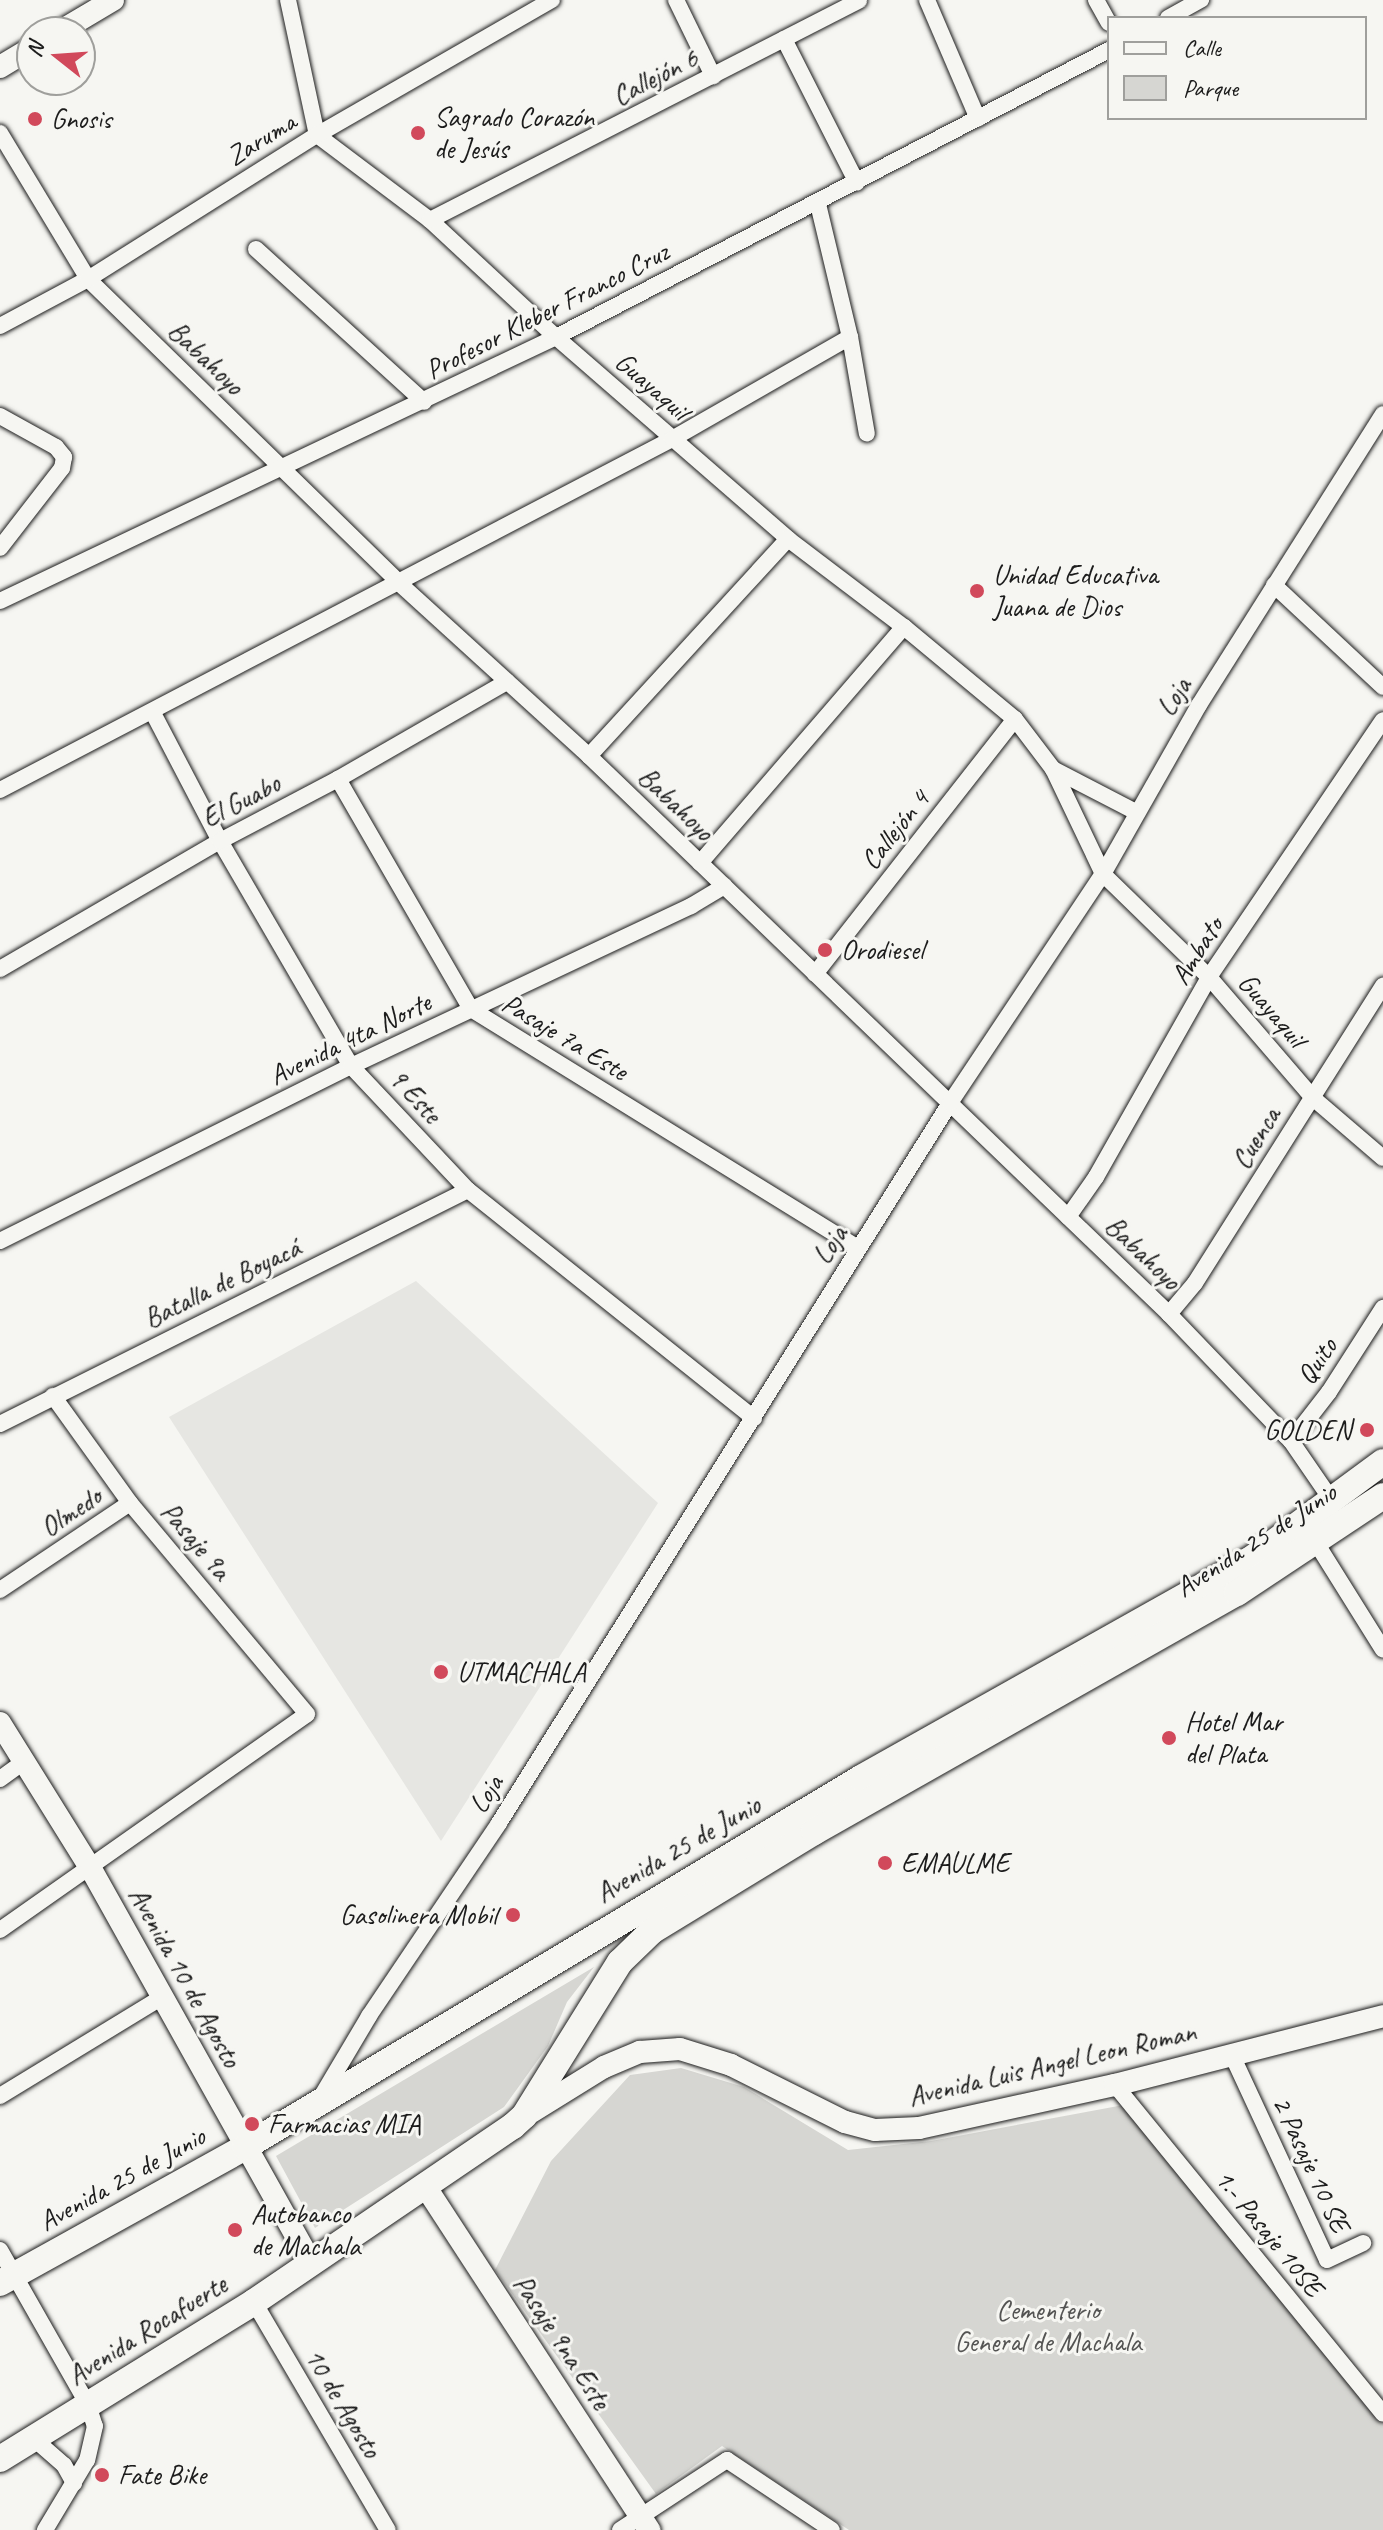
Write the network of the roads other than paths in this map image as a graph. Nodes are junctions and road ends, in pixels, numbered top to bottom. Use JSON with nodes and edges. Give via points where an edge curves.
{"nodes":[{"id":1,"x":113,"y":0,"type":"edge"},
{"id":2,"x":288,"y":0,"type":"edge"},
{"id":3,"x":552,"y":0,"type":"edge"},
{"id":4,"x":676,"y":0,"type":"edge"},
{"id":5,"x":859,"y":0,"type":"edge"},
{"id":6,"x":927,"y":0,"type":"edge"},
{"id":7,"x":1096,"y":0,"type":"edge"},
{"id":8,"x":1201,"y":0,"type":"edge"},
{"id":9,"x":86,"y":16,"type":"edge"},
{"id":10,"x":1172,"y":16,"type":"edge"},
{"id":11,"x":1107,"y":19,"type":"edge"},
{"id":12,"x":784,"y":39,"type":"junction"},
{"id":13,"x":1107,"y":51,"type":"edge"},
{"id":14,"x":713,"y":76,"type":"junction"},
{"id":15,"x":978,"y":119,"type":"junction"},
{"id":16,"x":0,"y":133,"type":"edge"},
{"id":17,"x":317,"y":135,"type":"junction"},
{"id":18,"x":857,"y":183,"type":"junction"},
{"id":19,"x":818,"y":204,"type":"junction"},
{"id":20,"x":430,"y":220,"type":"junction"},
{"id":21,"x":256,"y":249,"type":"dead end"},
{"id":22,"x":88,"y":279,"type":"junction"},
{"id":23,"x":0,"y":326,"type":"edge"},
{"id":24,"x":556,"y":337,"type":"junction"},
{"id":25,"x":850,"y":337,"type":"junction"},
{"id":26,"x":424,"y":402,"type":"junction"},
{"id":27,"x":1383,"y":414,"type":"edge"},
{"id":28,"x":0,"y":416,"type":"edge"},
{"id":29,"x":867,"y":434,"type":"dead end"},
{"id":30,"x":672,"y":439,"type":"junction"},
{"id":31,"x":281,"y":469,"type":"junction"},
{"id":32,"x":788,"y":539,"type":"junction"},
{"id":33,"x":0,"y":548,"type":"edge"},
{"id":34,"x":399,"y":583,"type":"junction"},
{"id":35,"x":1274,"y":585,"type":"junction"},
{"id":36,"x":0,"y":601,"type":"edge"},
{"id":37,"x":904,"y":627,"type":"junction"},
{"id":38,"x":507,"y":682,"type":"junction"},
{"id":39,"x":1383,"y":687,"type":"edge"},
{"id":40,"x":153,"y":713,"type":"junction"},
{"id":41,"x":1015,"y":719,"type":"junction"},
{"id":42,"x":1383,"y":720,"type":"edge"},
{"id":43,"x":589,"y":756,"type":"junction"},
{"id":44,"x":1053,"y":769,"type":"junction"},
{"id":45,"x":338,"y":779,"type":"junction"},
{"id":46,"x":0,"y":790,"type":"edge"},
{"id":47,"x":1136,"y":812,"type":"junction"},
{"id":48,"x":220,"y":841,"type":"junction"},
{"id":49,"x":700,"y":863,"type":"junction"},
{"id":50,"x":1103,"y":874,"type":"junction"},
{"id":51,"x":724,"y":886,"type":"junction"},
{"id":52,"x":0,"y":969,"type":"edge"},
{"id":53,"x":815,"y":974,"type":"junction"},
{"id":54,"x":1209,"y":977,"type":"junction"},
{"id":55,"x":1383,"y":986,"type":"edge"},
{"id":56,"x":471,"y":1009,"type":"junction"},
{"id":57,"x":351,"y":1066,"type":"junction"},
{"id":58,"x":1313,"y":1098,"type":"junction"},
{"id":59,"x":950,"y":1103,"type":"junction"},
{"id":60,"x":1383,"y":1158,"type":"edge"},
{"id":61,"x":468,"y":1190,"type":"junction"},
{"id":62,"x":1068,"y":1217,"type":"junction"},
{"id":63,"x":0,"y":1241,"type":"edge"},
{"id":64,"x":858,"y":1248,"type":"junction"},
{"id":65,"x":1383,"y":1308,"type":"edge"},
{"id":66,"x":1169,"y":1314,"type":"junction"},
{"id":67,"x":53,"y":1396,"type":"junction"},
{"id":68,"x":754,"y":1418,"type":"junction"},
{"id":69,"x":0,"y":1424,"type":"edge"},
{"id":70,"x":1291,"y":1441,"type":"junction"},
{"id":71,"x":1383,"y":1462,"type":"edge"},
{"id":72,"x":1383,"y":1496,"type":"edge"},
{"id":73,"x":1333,"y":1502,"type":"junction"},
{"id":74,"x":130,"y":1503,"type":"junction"},
{"id":75,"x":1315,"y":1541,"type":"junction"},
{"id":76,"x":0,"y":1590,"type":"edge"},
{"id":77,"x":1383,"y":1650,"type":"edge"},
{"id":78,"x":0,"y":1723,"type":"edge"},
{"id":79,"x":26,"y":1760,"type":"junction"},
{"id":80,"x":0,"y":1779,"type":"edge"},
{"id":81,"x":91,"y":1869,"type":"junction"},
{"id":82,"x":0,"y":1930,"type":"edge"},
{"id":83,"x":162,"y":1997,"type":"junction"},
{"id":84,"x":1383,"y":2016,"type":"edge"},
{"id":85,"x":1231,"y":2053,"type":"junction"},
{"id":86,"x":1115,"y":2085,"type":"junction"},
{"id":87,"x":0,"y":2096,"type":"edge"},
{"id":88,"x":318,"y":2102,"type":"junction"},
{"id":89,"x":524,"y":2116,"type":"junction"},
{"id":90,"x":245,"y":2147,"type":"junction"},
{"id":91,"x":425,"y":2186,"type":"junction"},
{"id":92,"x":1363,"y":2243,"type":"dead end"},
{"id":93,"x":0,"y":2250,"type":"edge"},
{"id":94,"x":311,"y":2263,"type":"junction"},
{"id":95,"x":7,"y":2278,"type":"edge"},
{"id":96,"x":254,"y":2302,"type":"junction"},
{"id":97,"x":88,"y":2405,"type":"junction"},
{"id":98,"x":1383,"y":2414,"type":"edge"},
{"id":99,"x":33,"y":2438,"type":"junction"},
{"id":100,"x":0,"y":2459,"type":"edge"},
{"id":101,"x":74,"y":2483,"type":"junction"},
{"id":102,"x":645,"y":2524,"type":"edge"},
{"id":103,"x":45,"y":2530,"type":"edge"},
{"id":104,"x":388,"y":2530,"type":"edge"},
{"id":105,"x":620,"y":2530,"type":"edge"},
{"id":106,"x":832,"y":2530,"type":"edge"}],
"edges":[{"from":1,"to":9,"type":"main road"},
{"from":2,"to":17,"type":"street"},
{"from":3,"to":17,"type":"street","name":"Zaruma"},
{"from":4,"to":14,"type":"street"},
{"from":5,"to":12,"type":"street","name":"Callejón 6"},
{"from":6,"to":15,"type":"street"},
{"from":7,"to":11,"type":"street"},
{"from":8,"to":10,"type":"street"},
{"from":12,"to":14,"type":"street","name":"Callejón 6"},
{"from":12,"to":18,"type":"street"},
{"from":13,"to":15,"type":"street","name":"Profesor Kleber Franco Cruz"},
{"from":14,"to":20,"type":"street","name":"Callejón 6"},
{"from":15,"to":18,"type":"street","name":"Profesor Kleber Franco Cruz"},
{"from":16,"to":22,"type":"street","name":"Babahoyo"},
{"from":17,"to":20,"type":"street","name":"Guayaquil"},
{"from":17,"to":22,"type":"street","name":"Zaruma"},
{"from":18,"to":19,"type":"street","name":"Profesor Kleber Franco Cruz"},
{"from":19,"to":24,"type":"street","name":"Profesor Kleber Franco Cruz"},
{"from":19,"to":25,"type":"street"},
{"from":20,"to":24,"type":"street","name":"Guayaquil"},
{"from":21,"to":26,"type":"street"},
{"from":22,"to":23,"type":"street","name":"Zaruma"},
{"from":22,"to":31,"type":"street","name":"Babahoyo"},
{"from":24,"to":26,"type":"street","name":"Profesor Kleber Franco Cruz"},
{"from":24,"to":30,"type":"street","name":"Guayaquil"},
{"from":25,"to":29,"type":"street"},
{"from":25,"to":30,"type":"street"},
{"from":26,"to":31,"type":"street","name":"Profesor Kleber Franco Cruz"},
{"from":27,"to":35,"type":"street","name":"Loja"},
{"from":28,"to":33,"type":"street","via":[[56,447],[64,457],[62,468]]},
{"from":30,"to":32,"type":"street","name":"Guayaquil"},
{"from":30,"to":34,"type":"street"},
{"from":31,"to":34,"type":"street","name":"Babahoyo"},
{"from":31,"to":36,"type":"street","name":"Profesor Kleber Franco Cruz"},
{"from":32,"to":37,"type":"street","name":"Guayaquil"},
{"from":32,"to":43,"type":"street"},
{"from":34,"to":38,"type":"street","name":"Babahoyo"},
{"from":34,"to":40,"type":"street"},
{"from":35,"to":39,"type":"street"},
{"from":35,"to":47,"type":"street","name":"Loja"},
{"from":37,"to":41,"type":"street","name":"Guayaquil"},
{"from":37,"to":49,"type":"street"},
{"from":38,"to":43,"type":"street","name":"Babahoyo"},
{"from":38,"to":45,"type":"street","name":"El Guabo"},
{"from":40,"to":46,"type":"street"},
{"from":40,"to":48,"type":"street","name":"9 Este"},
{"from":41,"to":44,"type":"street","name":"Guayaquil"},
{"from":41,"to":53,"type":"street","name":"Callejón 4"},
{"from":42,"to":54,"type":"street","name":"Ambato"},
{"from":43,"to":49,"type":"street","name":"Babahoyo"},
{"from":44,"to":47,"type":"street","name":"Guayaquil"},
{"from":44,"to":50,"type":"street","name":"Guayaquil"},
{"from":45,"to":48,"type":"street","name":"El Guabo"},
{"from":45,"to":56,"type":"street","name":"Pasaje 7a Este"},
{"from":47,"to":50,"type":"street","name":"Loja"},
{"from":48,"to":52,"type":"street","name":"El Guabo"},
{"from":48,"to":57,"type":"street","name":"9 Este"},
{"from":49,"to":51,"type":"street","name":"Babahoyo"},
{"from":50,"to":54,"type":"street","name":"Guayaquil"},
{"from":50,"to":59,"type":"street","name":"Loja"},
{"from":51,"to":53,"type":"street","name":"Babahoyo"},
{"from":51,"to":56,"type":"street","name":"Avenida 4ta Norte"},
{"from":53,"to":59,"type":"street","name":"Babahoyo"},
{"from":54,"to":58,"type":"street","name":"Guayaquil"},
{"from":54,"to":62,"type":"street","name":"Ambato"},
{"from":55,"to":58,"type":"street","name":"Cuenca"},
{"from":56,"to":57,"type":"street","name":"Avenida 4ta Norte"},
{"from":56,"to":64,"type":"street","name":"Pasaje 7a Este"},
{"from":57,"to":61,"type":"street","name":"9 Este"},
{"from":57,"to":63,"type":"street","name":"Avenida 4ta Norte"},
{"from":58,"to":60,"type":"street","name":"Guayaquil"},
{"from":58,"to":66,"type":"street","name":"Cuenca","via":[[1195,1283]]},
{"from":59,"to":62,"type":"street","name":"Babahoyo"},
{"from":59,"to":64,"type":"street","name":"Loja"},
{"from":61,"to":67,"type":"street","name":"Batalla de Boyacá"},
{"from":61,"to":68,"type":"street","name":"9 Este"},
{"from":62,"to":66,"type":"street","name":"Babahoyo"},
{"from":64,"to":68,"type":"street","name":"Loja"},
{"from":65,"to":70,"type":"street","name":"Quito"},
{"from":66,"to":70,"type":"street","name":"Babahoyo"},
{"from":67,"to":69,"type":"street","name":"Batalla de Boyacá"},
{"from":67,"to":74,"type":"street","name":"Pasaje 9a"},
{"from":68,"to":88,"type":"street","name":"Loja"},
{"from":70,"to":73,"type":"street","name":"Babahoyo"},
{"from":71,"to":73,"type":"main road","name":"Avenida 25 de Junio"},
{"from":72,"to":75,"type":"main road","name":"Avenida 25 de Junio"},
{"from":73,"to":88,"type":"main road","name":"Avenida 25 de Junio","via":[[1250,1560],[861,1778]]},
{"from":74,"to":76,"type":"street","name":"Olmedo"},
{"from":74,"to":81,"type":"street","name":"Pasaje 9a","via":[[307,1714]]},
{"from":75,"to":77,"type":"street"},
{"from":75,"to":89,"type":"main road","name":"Avenida 25 de Junio","via":[[1237,1593],[814,1832],[652,1931],[620,1962]]},
{"from":78,"to":79,"type":"main road","name":"Avenida 10 de Agosto"},
{"from":79,"to":80,"type":"street"},
{"from":79,"to":81,"type":"main road","name":"Avenida 10 de Agosto"},
{"from":81,"to":82,"type":"street"},
{"from":81,"to":83,"type":"main road","name":"Avenida 10 de Agosto"},
{"from":83,"to":87,"type":"street"},
{"from":83,"to":90,"type":"main road","name":"Avenida 10 de Agosto"},
{"from":84,"to":85,"type":"main road","name":"Avenida Luis Angel Leon Roman"},
{"from":85,"to":86,"type":"main road","name":"Avenida Luis Angel Leon Roman"},
{"from":85,"to":92,"type":"street","name":"2 Pasaje 10 SE","via":[[1327,2260]]},
{"from":86,"to":89,"type":"main road","name":"Avenida Luis Angel Leon Roman","via":[[919,2128],[875,2130],[845,2122],[731,2065],[680,2049],[640,2052],[604,2067]]},
{"from":86,"to":98,"type":"street","name":"1.- Pasaje 10SE"},
{"from":88,"to":90,"type":"main road","name":"Avenida 25 de Junio"},
{"from":89,"to":91,"type":"main road","name":"Avenida Rocafuerte"},
{"from":90,"to":94,"type":"main road","name":"Avenida 10 de Agosto"},
{"from":90,"to":95,"type":"main road","name":"Avenida 25 de Junio"},
{"from":91,"to":94,"type":"main road","name":"Avenida Rocafuerte"},
{"from":91,"to":102,"type":"main road","name":"Pasaje 9na Este"},
{"from":93,"to":95,"type":"street"},
{"from":94,"to":96,"type":"main road","name":"Avenida Rocafuerte"},
{"from":95,"to":97,"type":"street"},
{"from":96,"to":97,"type":"main road","name":"Avenida Rocafuerte"},
{"from":96,"to":104,"type":"street","name":"10 de Agosto"},
{"from":97,"to":99,"type":"main road","name":"Avenida Rocafuerte"},
{"from":97,"to":101,"type":"street","via":[[94,2443]]},
{"from":99,"to":100,"type":"main road","name":"Avenida Rocafuerte"},
{"from":99,"to":101,"type":"street","via":[[64,2465]]},
{"from":101,"to":103,"type":"street"},
{"from":102,"to":105,"type":"street"},
{"from":102,"to":106,"type":"street","via":[[727,2460]]}]}
